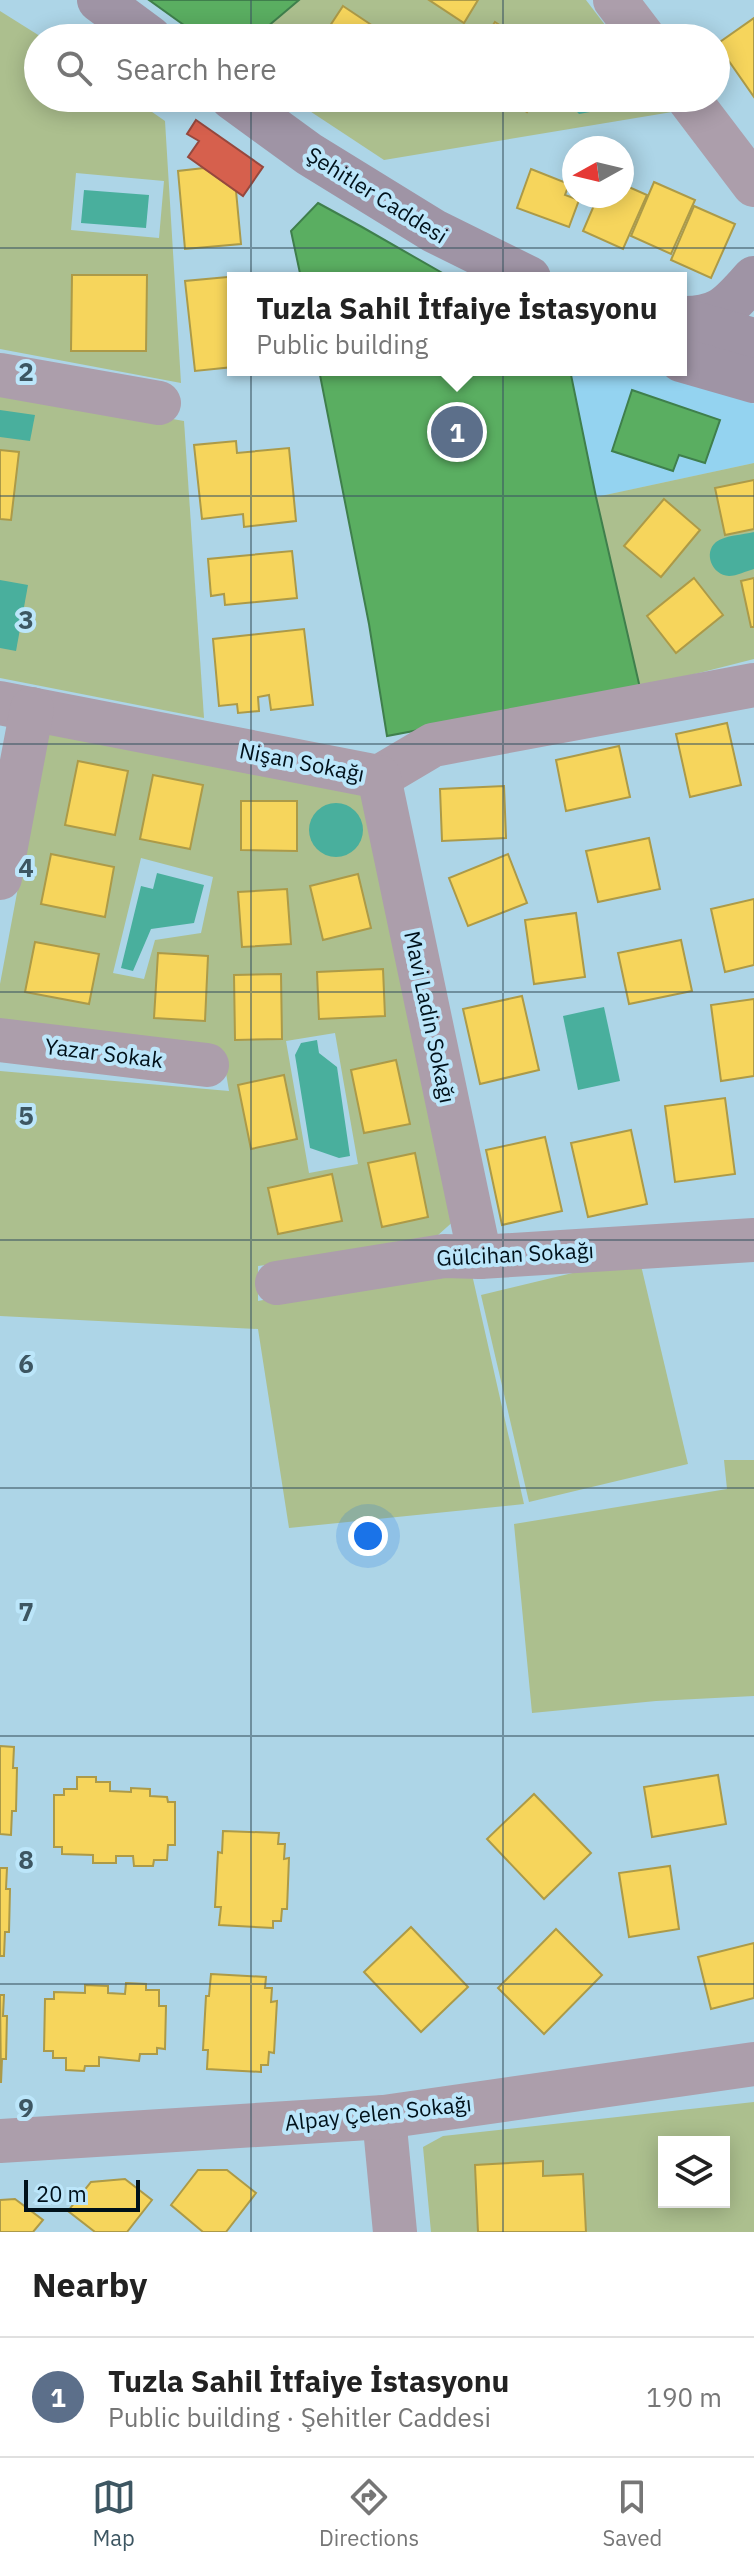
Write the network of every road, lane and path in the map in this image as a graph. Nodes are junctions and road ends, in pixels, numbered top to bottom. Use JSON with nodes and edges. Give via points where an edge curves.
{"nodes":[{"id":1,"x":99,"y":0,"type":"edge"},
{"id":2,"x":615,"y":0,"type":"edge"},
{"id":3,"x":131,"y":24,"type":"edge"},
{"id":4,"x":633,"y":24,"type":"edge"},
{"id":5,"x":251,"y":112,"type":"edge"},
{"id":6,"x":699,"y":112,"type":"edge"},
{"id":7,"x":754,"y":185,"type":"edge"},
{"id":8,"x":517,"y":272,"type":"edge"},
{"id":9,"x":754,"y":278,"type":"edge"},
{"id":10,"x":687,"y":319,"type":"edge"},
{"id":11,"x":687,"y":321,"type":"edge"},
{"id":12,"x":754,"y":340,"type":"edge"},
{"id":13,"x":754,"y":356,"type":"edge"},
{"id":14,"x":687,"y":362,"type":"edge"},
{"id":15,"x":687,"y":363,"type":"edge"},
{"id":16,"x":0,"y":375,"type":"edge"},
{"id":17,"x":754,"y":381,"type":"edge"},
{"id":18,"x":159,"y":403,"type":"dead end"},
{"id":19,"x":754,"y":685,"type":"edge"},
{"id":20,"x":16,"y":706,"type":"edge"},
{"id":21,"x":379,"y":777,"type":"junction"},
{"id":22,"x":0,"y":878,"type":"edge"},
{"id":23,"x":0,"y":1040,"type":"edge"},
{"id":24,"x":207,"y":1065,"type":"dead end"},
{"id":25,"x":754,"y":1240,"type":"edge"},
{"id":26,"x":480,"y":1257,"type":"junction"},
{"id":27,"x":277,"y":1283,"type":"dead end"},
{"id":28,"x":754,"y":2064,"type":"edge"},
{"id":29,"x":384,"y":2117,"type":"junction"},
{"id":30,"x":0,"y":2141,"type":"edge"},
{"id":31,"x":395,"y":2232,"type":"edge"}],
"edges":[{"from":1,"to":3,"type":"main road"},
{"from":2,"to":4,"type":"street"},
{"from":5,"to":8,"type":"main road","name":"Şehitler Caddesi","via":[[434,231]]},
{"from":6,"to":7,"type":"street"},
{"from":9,"to":10,"type":"main road","via":[[715,315]]},
{"from":11,"to":12,"type":"main road"},
{"from":13,"to":14,"type":"main road","via":[[729,365]]},
{"from":15,"to":17,"type":"main road"},
{"from":16,"to":18,"type":"street"},
{"from":19,"to":21,"type":"street","name":"Nişan Sokağı","via":[[433,745]]},
{"from":20,"to":21,"type":"street","name":"Nişan Sokağı"},
{"from":20,"to":22,"type":"street"},
{"from":21,"to":26,"type":"street","name":"Mavi Ladin Sokağı"},
{"from":23,"to":24,"type":"street","name":"Yazar Sokak"},
{"from":25,"to":26,"type":"street","name":"Gülcihan Sokağı"},
{"from":26,"to":27,"type":"street","name":"Gülcihan Sokağı","via":[[444,1256]]},
{"from":28,"to":29,"type":"street","name":"Alpay Çelen Sokağı"},
{"from":29,"to":30,"type":"street","name":"Alpay Çelen Sokağı"},
{"from":29,"to":31,"type":"street"}]}
